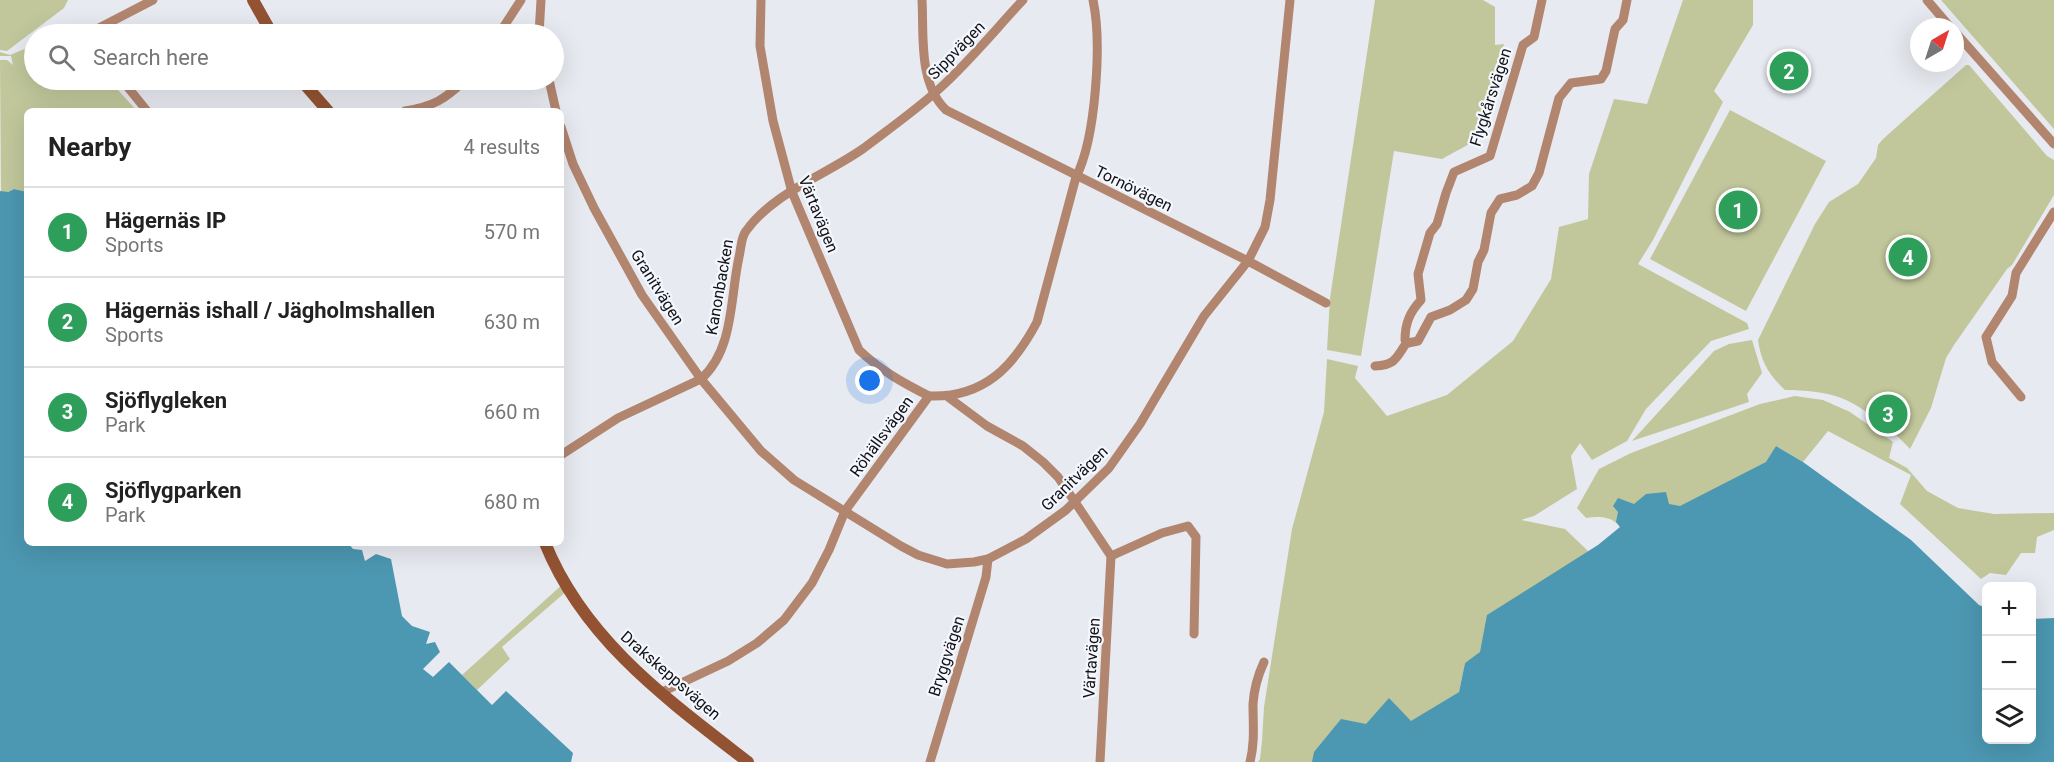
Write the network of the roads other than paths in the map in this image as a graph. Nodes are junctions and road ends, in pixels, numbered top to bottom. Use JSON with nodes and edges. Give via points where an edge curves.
{"nodes":[{"id":1,"x":153,"y":0,"type":"edge"},
{"id":2,"x":253,"y":0,"type":"edge"},
{"id":3,"x":521,"y":0,"type":"edge"},
{"id":4,"x":541,"y":0,"type":"edge"},
{"id":5,"x":761,"y":0,"type":"edge"},
{"id":6,"x":922,"y":0,"type":"edge"},
{"id":7,"x":1023,"y":0,"type":"edge"},
{"id":8,"x":1093,"y":0,"type":"edge"},
{"id":9,"x":1290,"y":0,"type":"edge"},
{"id":10,"x":1542,"y":0,"type":"edge"},
{"id":11,"x":1627,"y":0,"type":"edge"},
{"id":12,"x":1927,"y":0,"type":"edge"},
{"id":13,"x":1942,"y":18,"type":"edge"},
{"id":14,"x":107,"y":24,"type":"edge"},
{"id":15,"x":266,"y":24,"type":"edge"},
{"id":16,"x":505,"y":24,"type":"edge"},
{"id":17,"x":540,"y":24,"type":"edge"},
{"id":18,"x":1964,"y":42,"type":"edge"},
{"id":19,"x":130,"y":90,"type":"edge"},
{"id":20,"x":310,"y":90,"type":"edge"},
{"id":21,"x":454,"y":90,"type":"edge"},
{"id":22,"x":551,"y":90,"type":"edge"},
{"id":23,"x":934,"y":94,"type":"junction"},
{"id":24,"x":145,"y":108,"type":"edge"},
{"id":25,"x":325,"y":108,"type":"edge"},
{"id":26,"x":419,"y":108,"type":"edge"},
{"id":27,"x":555,"y":108,"type":"edge"},
{"id":28,"x":564,"y":136,"type":"edge"},
{"id":29,"x":2054,"y":144,"type":"edge"},
{"id":30,"x":1076,"y":177,"type":"junction"},
{"id":31,"x":792,"y":192,"type":"junction"},
{"id":32,"x":2054,"y":212,"type":"edge"},
{"id":33,"x":1248,"y":261,"type":"junction"},
{"id":34,"x":1326,"y":303,"type":"dead end"},
{"id":35,"x":1407,"y":342,"type":"junction"},
{"id":36,"x":1375,"y":366,"type":"dead end"},
{"id":37,"x":701,"y":379,"type":"junction"},
{"id":38,"x":929,"y":396,"type":"junction"},
{"id":39,"x":948,"y":397,"type":"junction"},
{"id":40,"x":2021,"y":397,"type":"dead end"},
{"id":41,"x":564,"y":453,"type":"edge"},
{"id":42,"x":1075,"y":501,"type":"junction"},
{"id":43,"x":845,"y":511,"type":"junction"},
{"id":44,"x":546,"y":546,"type":"edge"},
{"id":45,"x":1111,"y":556,"type":"junction"},
{"id":46,"x":988,"y":559,"type":"junction"},
{"id":47,"x":1194,"y":634,"type":"dead end"},
{"id":48,"x":1264,"y":662,"type":"dead end"},
{"id":49,"x":662,"y":692,"type":"junction"},
{"id":50,"x":748,"y":762,"type":"edge"},
{"id":51,"x":930,"y":762,"type":"edge"},
{"id":52,"x":1100,"y":762,"type":"edge"},
{"id":53,"x":1250,"y":762,"type":"edge"}],
"edges":[{"from":1,"to":14,"type":"street"},
{"from":2,"to":15,"type":"street"},
{"from":3,"to":16,"type":"street"},
{"from":4,"to":17,"type":"street"},
{"from":5,"to":31,"type":"street","name":"Värtavägen","via":[[760,46],[773,121]]},
{"from":6,"to":23,"type":"street","via":[[926,74]]},
{"from":7,"to":23,"type":"street","name":"Sippvägen"},
{"from":8,"to":30,"type":"street","name":"Röhällsvägen","via":[[1096,39],[1092,120],[1083,164]]},
{"from":9,"to":33,"type":"street","name":"Granitvägen","via":[[1270,200],[1265,227]]},
{"from":10,"to":35,"type":"street","name":"Flygkårsvägen","via":[[1534,37],[1523,45],[1490,156],[1454,172],[1418,274],[1421,300],[1407,321]]},
{"from":11,"to":35,"type":"street","via":[[1601,79],[1571,83],[1559,98],[1532,186],[1500,199],[1491,213],[1473,289],[1466,300],[1431,317],[1418,341]]},
{"from":12,"to":13,"type":"street"},
{"from":18,"to":29,"type":"street"},
{"from":19,"to":24,"type":"street"},
{"from":20,"to":25,"type":"street"},
{"from":21,"to":26,"type":"street"},
{"from":22,"to":27,"type":"street"},
{"from":23,"to":30,"type":"street","name":"Tornövägen","via":[[945,110]]},
{"from":23,"to":31,"type":"street","name":"Kanonbacken","via":[[862,149]]},
{"from":28,"to":37,"type":"street","name":"Granitvägen","via":[[594,208],[642,295]]},
{"from":30,"to":33,"type":"street","name":"Tornövägen"},
{"from":30,"to":39,"type":"street","name":"Röhällsvägen","via":[[1037,321],[1026,341],[1000,374]]},
{"from":31,"to":37,"type":"street","name":"Kanonbacken","via":[[762,213],[744,233],[726,339],[712,369]]},
{"from":31,"to":38,"type":"street","name":"Värtavägen","via":[[859,350],[902,383]]},
{"from":32,"to":40,"type":"street","via":[[2016,273],[2012,296],[1986,337],[1992,362]]},
{"from":33,"to":34,"type":"street","name":"Tornövägen"},
{"from":33,"to":42,"type":"street","name":"Granitvägen","via":[[1204,316],[1125,448]]},
{"from":35,"to":36,"type":"street","via":[[1399,357],[1388,365]]},
{"from":37,"to":41,"type":"street","name":"Kanonbacken","via":[[618,418]]},
{"from":37,"to":43,"type":"street","name":"Granitvägen","via":[[761,451],[794,480]]},
{"from":38,"to":39,"type":"street","name":"Röhällsvägen"},
{"from":38,"to":43,"type":"street","name":"Röhällsvägen"},
{"from":39,"to":42,"type":"street","via":[[1043,462]]},
{"from":42,"to":45,"type":"street"},
{"from":42,"to":46,"type":"street","name":"Granitvägen","via":[[1026,539]]},
{"from":43,"to":46,"type":"street","name":"Granitvägen","via":[[901,546],[934,561],[961,564]]},
{"from":43,"to":49,"type":"street","name":"Röhällsvägen","via":[[812,583],[784,621],[736,656]]},
{"from":44,"to":49,"type":"street","name":"Drakskeppsvägen","via":[[584,615],[624,659]]},
{"from":45,"to":47,"type":"street","via":[[1188,526],[1196,537]]},
{"from":45,"to":52,"type":"street","name":"Värtavägen"},
{"from":46,"to":51,"type":"street","name":"Bryggvägen","via":[[983,588]]},
{"from":48,"to":53,"type":"street","via":[[1253,702]]},
{"from":49,"to":50,"type":"street","name":"Drakskeppsvägen"}]}
